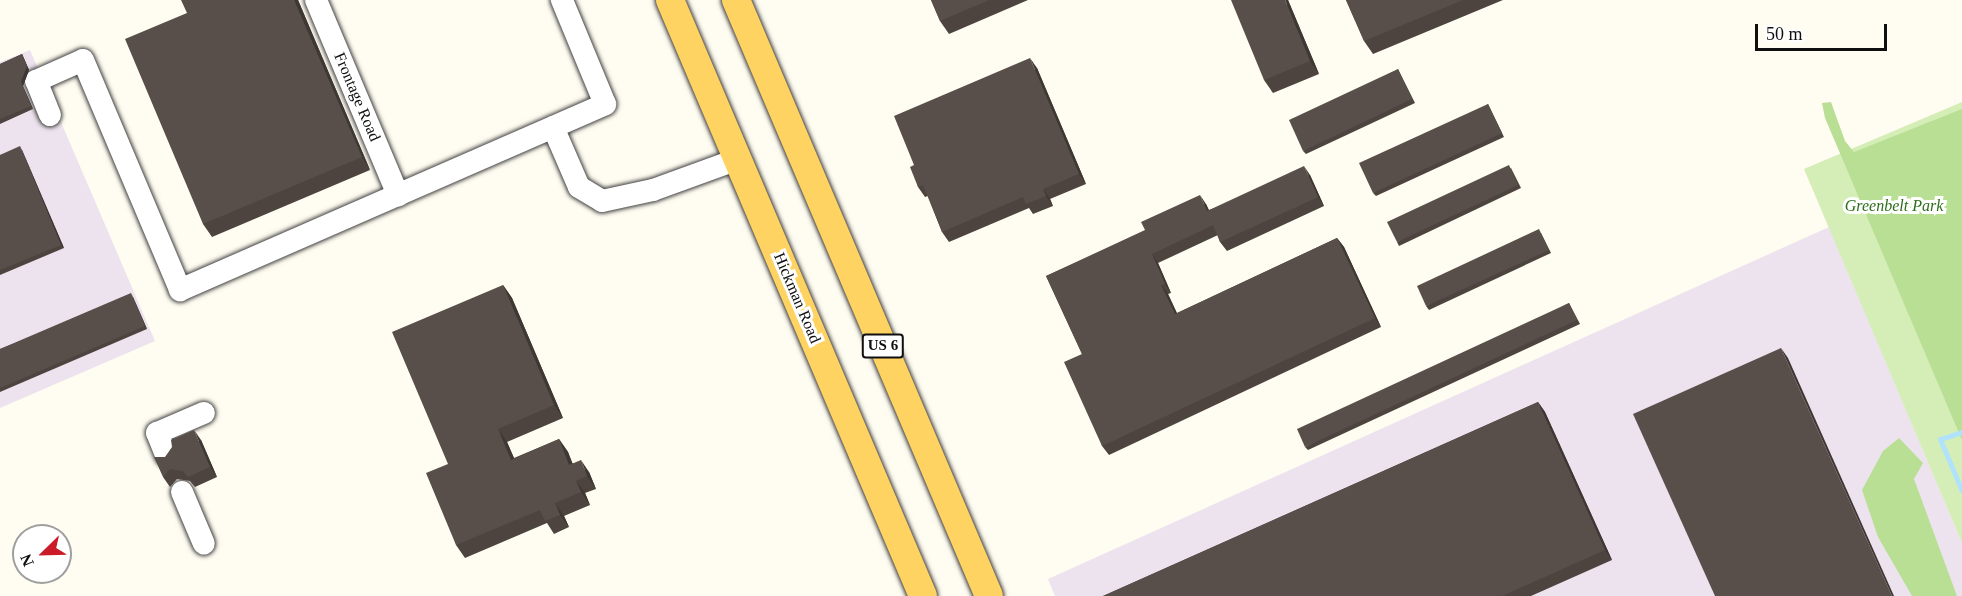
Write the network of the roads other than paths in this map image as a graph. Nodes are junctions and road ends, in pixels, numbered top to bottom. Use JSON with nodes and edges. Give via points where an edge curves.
{"nodes":[{"id":1,"x":316,"y":0,"type":"edge"},
{"id":2,"x":562,"y":0,"type":"edge"},
{"id":3,"x":670,"y":0,"type":"edge"},
{"id":4,"x":736,"y":0,"type":"edge"},
{"id":5,"x":50,"y":115,"type":"dead end"},
{"id":6,"x":553,"y":127,"type":"junction"},
{"id":7,"x":738,"y":159,"type":"junction"},
{"id":8,"x":398,"y":195,"type":"junction"},
{"id":9,"x":204,"y":413,"type":"dead end"},
{"id":10,"x":166,"y":455,"type":"edge"},
{"id":11,"x":182,"y":492,"type":"dead end"},
{"id":12,"x":204,"y":544,"type":"dead end"},
{"id":13,"x":923,"y":596,"type":"edge"},
{"id":14,"x":989,"y":596,"type":"edge"}],
"edges":[{"from":1,"to":8,"type":"lane","name":"Frontage Road"},
{"from":2,"to":6,"type":"lane","via":[[605,104]]},
{"from":3,"to":7,"type":"main road","name":"Hickman Road"},
{"from":4,"to":14,"type":"main road","number":"US 6"},
{"from":5,"to":8,"type":"lane","via":[[36,81],[83,60],[180,290]]},
{"from":6,"to":7,"type":"lane","via":[[579,187],[602,201],[653,190]]},
{"from":6,"to":8,"type":"lane"},
{"from":7,"to":13,"type":"main road","name":"Hickman Road"},
{"from":9,"to":10,"type":"lane","via":[[157,433]]},
{"from":11,"to":12,"type":"lane"}]}
